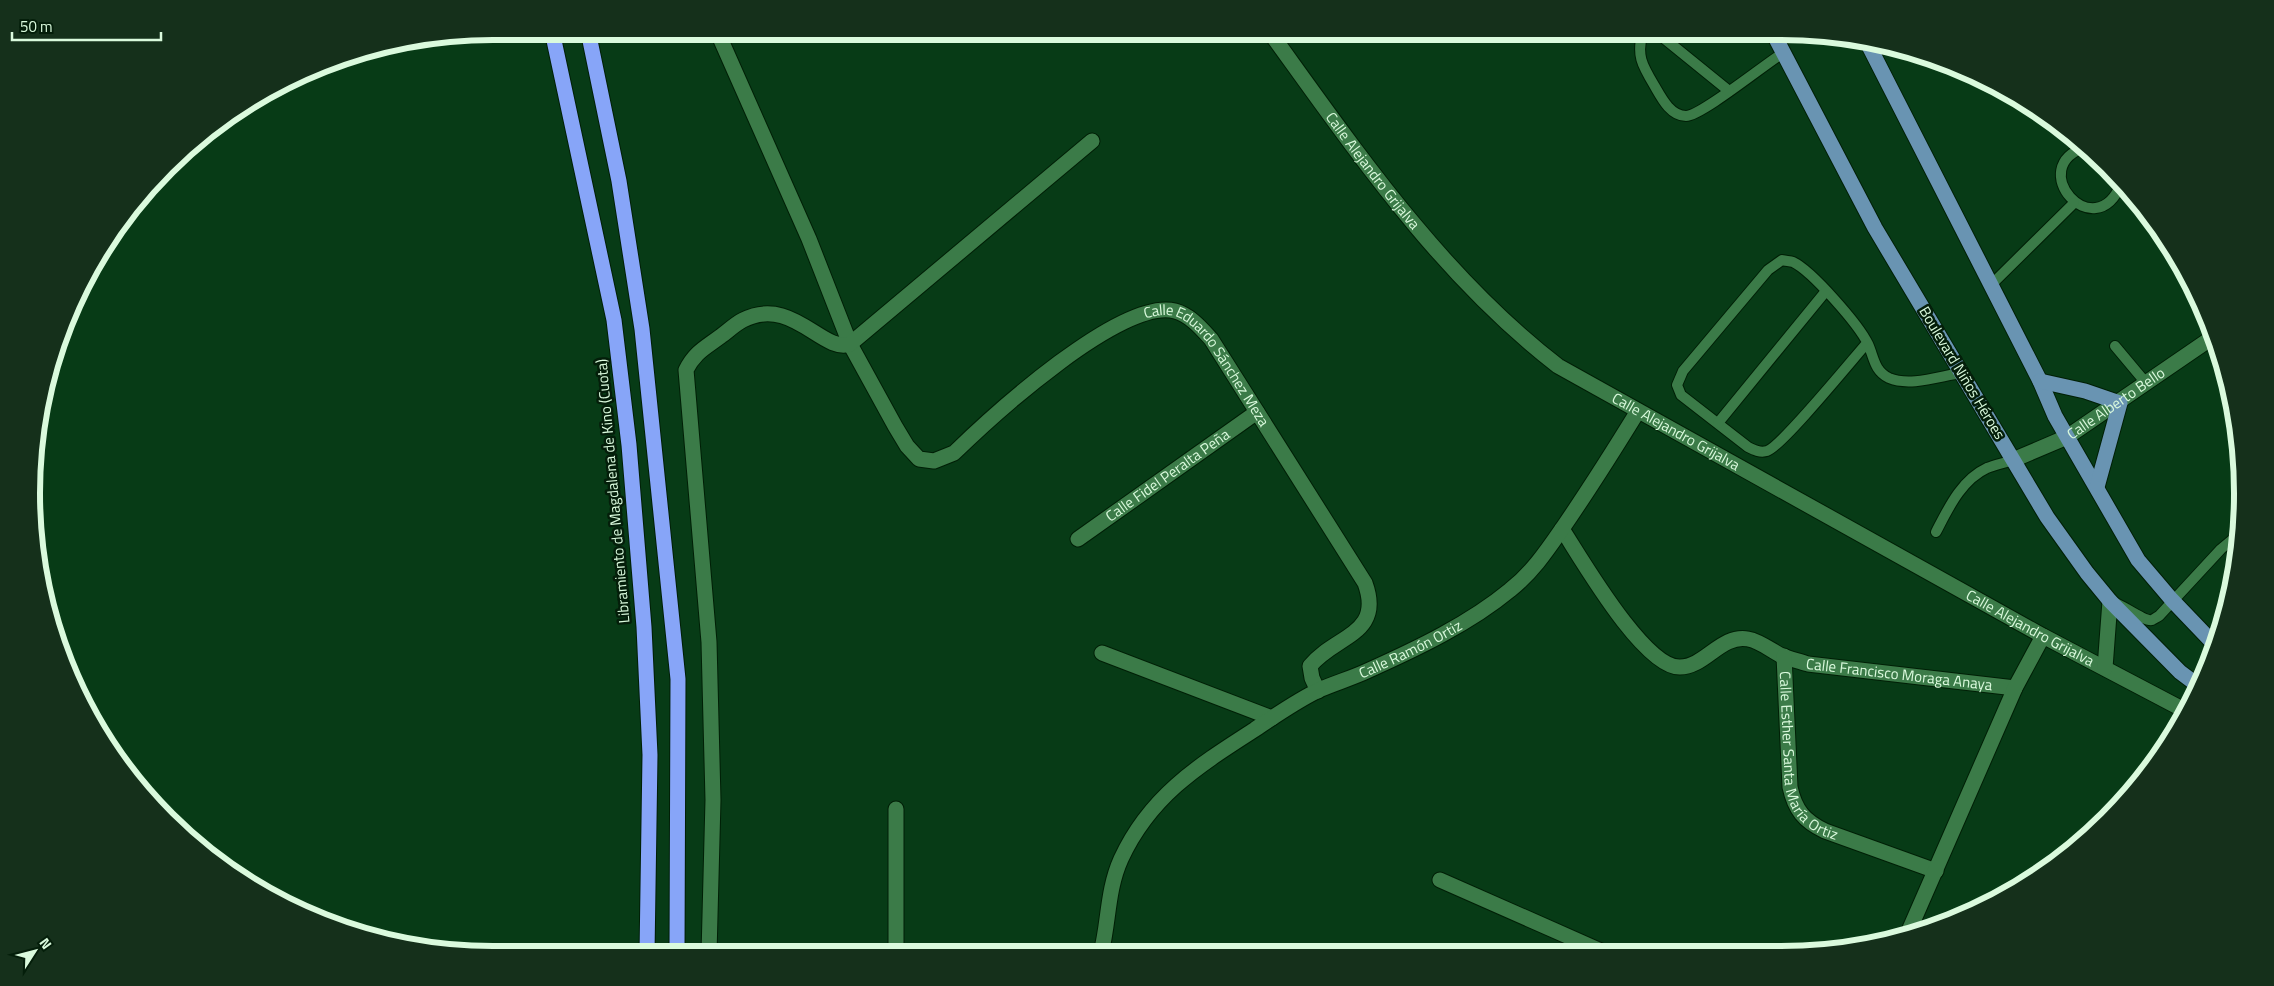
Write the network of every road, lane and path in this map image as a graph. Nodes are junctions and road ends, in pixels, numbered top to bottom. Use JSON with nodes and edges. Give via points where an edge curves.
{"nodes":[{"id":1,"x":554,"y":40,"type":"edge"},
{"id":2,"x":590,"y":40,"type":"edge"},
{"id":3,"x":721,"y":40,"type":"edge"},
{"id":4,"x":1276,"y":40,"type":"edge"},
{"id":5,"x":1640,"y":40,"type":"edge"},
{"id":6,"x":1666,"y":40,"type":"edge"},
{"id":7,"x":1776,"y":40,"type":"edge"},
{"id":8,"x":1872,"y":50,"type":"edge"},
{"id":9,"x":1783,"y":53,"type":"junction"},
{"id":10,"x":1729,"y":91,"type":"junction"},
{"id":11,"x":1092,"y":141,"type":"dead end"},
{"id":12,"x":2077,"y":150,"type":"edge"},
{"id":13,"x":2118,"y":190,"type":"edge"},
{"id":14,"x":2074,"y":202,"type":"junction"},
{"id":15,"x":1991,"y":285,"type":"junction"},
{"id":16,"x":1826,"y":291,"type":"junction"},
{"id":17,"x":2208,"y":341,"type":"edge"},
{"id":18,"x":1867,"y":343,"type":"junction"},
{"id":19,"x":850,"y":344,"type":"junction"},
{"id":20,"x":2115,"y":346,"type":"dead end"},
{"id":21,"x":1961,"y":373,"type":"junction"},
{"id":22,"x":2040,"y":381,"type":"junction"},
{"id":23,"x":2146,"y":383,"type":"junction"},
{"id":24,"x":2120,"y":403,"type":"junction"},
{"id":25,"x":1638,"y":411,"type":"junction"},
{"id":26,"x":1257,"y":412,"type":"junction"},
{"id":27,"x":1718,"y":423,"type":"junction"},
{"id":28,"x":2067,"y":437,"type":"junction"},
{"id":29,"x":2013,"y":460,"type":"junction"},
{"id":30,"x":2097,"y":487,"type":"junction"},
{"id":31,"x":1562,"y":528,"type":"junction"},
{"id":32,"x":1936,"y":532,"type":"dead end"},
{"id":33,"x":1078,"y":539,"type":"dead end"},
{"id":34,"x":2231,"y":541,"type":"edge"},
{"id":35,"x":2172,"y":600,"type":"junction"},
{"id":36,"x":2110,"y":601,"type":"junction"},
{"id":37,"x":2043,"y":636,"type":"junction"},
{"id":38,"x":2210,"y":640,"type":"edge"},
{"id":39,"x":1102,"y":653,"type":"dead end"},
{"id":40,"x":1784,"y":656,"type":"junction"},
{"id":41,"x":2105,"y":668,"type":"junction"},
{"id":42,"x":2193,"y":681,"type":"edge"},
{"id":43,"x":2015,"y":688,"type":"junction"},
{"id":44,"x":1318,"y":691,"type":"junction"},
{"id":45,"x":2179,"y":708,"type":"edge"},
{"id":46,"x":1272,"y":718,"type":"junction"},
{"id":47,"x":896,"y":809,"type":"dead end"},
{"id":48,"x":1936,"y":871,"type":"junction"},
{"id":49,"x":1440,"y":880,"type":"dead end"},
{"id":50,"x":1911,"y":927,"type":"edge"},
{"id":51,"x":647,"y":946,"type":"edge"},
{"id":52,"x":677,"y":946,"type":"edge"},
{"id":53,"x":709,"y":946,"type":"edge"},
{"id":54,"x":896,"y":946,"type":"edge"},
{"id":55,"x":1102,"y":946,"type":"edge"},
{"id":56,"x":1588,"y":946,"type":"edge"}],
"edges":[{"from":1,"to":51,"type":"highway","name":"Libramiento de Magdalena de Kino (Cuota)","via":[[614,320],[629,445],[644,627],[650,755]]},
{"from":2,"to":52,"type":"highway","via":[[619,181],[642,329],[675,649],[678,688]]},
{"from":3,"to":19,"type":"street","via":[[809,240]]},
{"from":4,"to":25,"type":"street","name":"Calle Alejandro Grijalva","via":[[1360,157],[1456,273],[1523,339],[1551,361]]},
{"from":5,"to":10,"type":"lane","via":[[1640,58],[1667,106],[1677,114],[1687,116],[1703,110]]},
{"from":6,"to":10,"type":"lane"},
{"from":7,"to":9,"type":"main road","name":"Boulevard Niños Héroes"},
{"from":8,"to":15,"type":"main road"},
{"from":9,"to":10,"type":"lane"},
{"from":9,"to":21,"type":"main road","name":"Boulevard Niños Héroes","via":[[1875,228]]},
{"from":11,"to":19,"type":"street"},
{"from":12,"to":14,"type":"lane","via":[[2066,160],[2061,171],[2061,183]]},
{"from":13,"to":14,"type":"lane","via":[[2108,203],[2097,207],[2085,207]]},
{"from":14,"to":15,"type":"lane"},
{"from":15,"to":22,"type":"main road"},
{"from":16,"to":18,"type":"lane"},
{"from":16,"to":27,"type":"lane"},
{"from":16,"to":27,"type":"lane","via":[[1793,262],[1782,260],[1774,264],[1683,371],[1677,385],[1681,395]]},
{"from":17,"to":23,"type":"street","name":"Calle Alberto Bello"},
{"from":18,"to":21,"type":"lane","via":[[1878,370],[1894,380],[1910,381]]},
{"from":18,"to":27,"type":"lane","via":[[1785,436],[1767,451],[1748,447]]},
{"from":19,"to":26,"type":"street","name":"Calle Eduardo Sánchez Meza","via":[[894,426],[919,460],[934,461],[954,453],[1077,348],[1126,321],[1158,311],[1175,311],[1193,320],[1211,339]]},
{"from":19,"to":53,"type":"street","via":[[832,344],[787,318],[758,316],[743,320],[693,357],[686,370],[709,642],[713,800]]},
{"from":20,"to":23,"type":"lane"},
{"from":21,"to":29,"type":"main road","name":"Boulevard Niños Héroes"},
{"from":22,"to":24,"type":"main road"},
{"from":22,"to":28,"type":"main road"},
{"from":23,"to":24,"type":"street","name":"Calle Alberto Bello"},
{"from":24,"to":28,"type":"street","name":"Calle Alberto Bello"},
{"from":24,"to":30,"type":"main road"},
{"from":25,"to":31,"type":"street","name":"Calle Ramón Ortiz"},
{"from":25,"to":37,"type":"street","name":"Calle Alejandro Grijalva"},
{"from":26,"to":33,"type":"street","name":"Calle Fidel Peralta Peña"},
{"from":26,"to":44,"type":"street","name":"Calle Eduardo Sánchez Meza","via":[[1369,594],[1368,617],[1361,628],[1310,666]]},
{"from":28,"to":29,"type":"street","name":"Calle Alberto Bello"},
{"from":28,"to":30,"type":"main road"},
{"from":29,"to":32,"type":"lane","via":[[1985,469],[1969,482],[1957,495]]},
{"from":29,"to":36,"type":"main road","name":"Boulevard Niños Héroes","via":[[2047,517]]},
{"from":30,"to":35,"type":"main road","via":[[2138,560]]},
{"from":31,"to":40,"type":"street","name":"Calle Francisco Moraga Anaya","via":[[1638,640],[1670,666],[1681,668],[1694,663],[1738,639],[1750,639]]},
{"from":31,"to":44,"type":"street","name":"Calle Ramón Ortiz","via":[[1532,569],[1510,590],[1480,611],[1435,638]]},
{"from":34,"to":35,"type":"lane"},
{"from":35,"to":36,"type":"lane","via":[[2159,616],[2151,620],[2145,620],[2123,604]]},
{"from":35,"to":38,"type":"main road"},
{"from":36,"to":41,"type":"street"},
{"from":36,"to":42,"type":"main road","name":"Boulevard Niños Héroes"},
{"from":37,"to":41,"type":"street","name":"Calle Alejandro Grijalva"},
{"from":37,"to":43,"type":"street"},
{"from":39,"to":46,"type":"street"},
{"from":40,"to":43,"type":"street","name":"Calle Francisco Moraga Anaya","via":[[1836,668]]},
{"from":40,"to":48,"type":"street","name":"Calle Esther Santa María Ortiz","via":[[1790,787],[1799,813],[1825,831]]},
{"from":41,"to":45,"type":"street","name":"Calle Alejandro Grijalva"},
{"from":43,"to":48,"type":"street"},
{"from":44,"to":46,"type":"street","name":"Calle Ramón Ortiz"},
{"from":46,"to":55,"type":"street","name":"Calle Ramón Ortiz","via":[[1171,788],[1156,804],[1121,860],[1111,886]]},
{"from":47,"to":54,"type":"street"},
{"from":48,"to":50,"type":"street"},
{"from":49,"to":56,"type":"street"}]}
